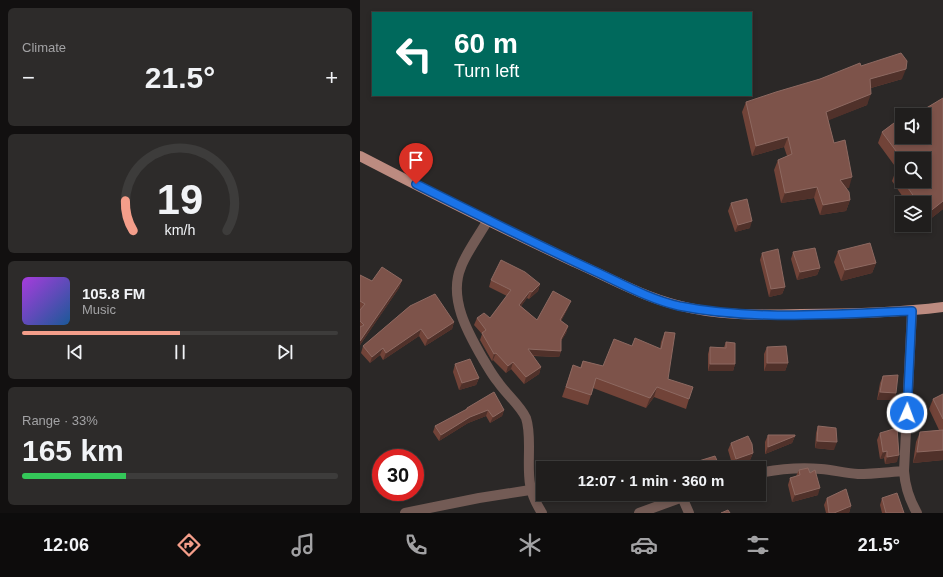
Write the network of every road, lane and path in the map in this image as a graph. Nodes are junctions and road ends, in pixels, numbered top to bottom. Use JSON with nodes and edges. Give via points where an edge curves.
{"nodes":[{"id":1,"x":360,"y":156,"type":"edge"},
{"id":2,"x":488,"y":220,"type":"junction"},
{"id":3,"x":943,"y":307,"type":"edge"},
{"id":4,"x":912,"y":311,"type":"junction"},
{"id":5,"x":904,"y":471,"type":"junction"},
{"id":6,"x":766,"y":472,"type":"edge"},
{"id":7,"x":530,"y":490,"type":"junction"},
{"id":8,"x":672,"y":501,"type":"edge"},
{"id":9,"x":687,"y":501,"type":"edge"},
{"id":10,"x":405,"y":513,"type":"edge"},
{"id":11,"x":542,"y":513,"type":"edge"},
{"id":12,"x":639,"y":513,"type":"edge"},
{"id":13,"x":689,"y":513,"type":"edge"},
{"id":14,"x":917,"y":513,"type":"edge"}],
"edges":[{"from":1,"to":2,"type":"main road"},
{"from":2,"to":4,"type":"main road","via":[[651,297],[678,305],[752,315]]},
{"from":2,"to":7,"type":"street","via":[[461,267],[457,291],[462,318],[470,337],[497,381],[526,419],[529,429]]},
{"from":3,"to":4,"type":"main road"},
{"from":4,"to":5,"type":"street"},
{"from":5,"to":6,"type":"street","via":[[871,474],[819,469]]},
{"from":5,"to":14,"type":"street","via":[[908,496]]},
{"from":7,"to":10,"type":"street"},
{"from":7,"to":11,"type":"street"},
{"from":8,"to":12,"type":"street"},
{"from":9,"to":13,"type":"street"}]}
